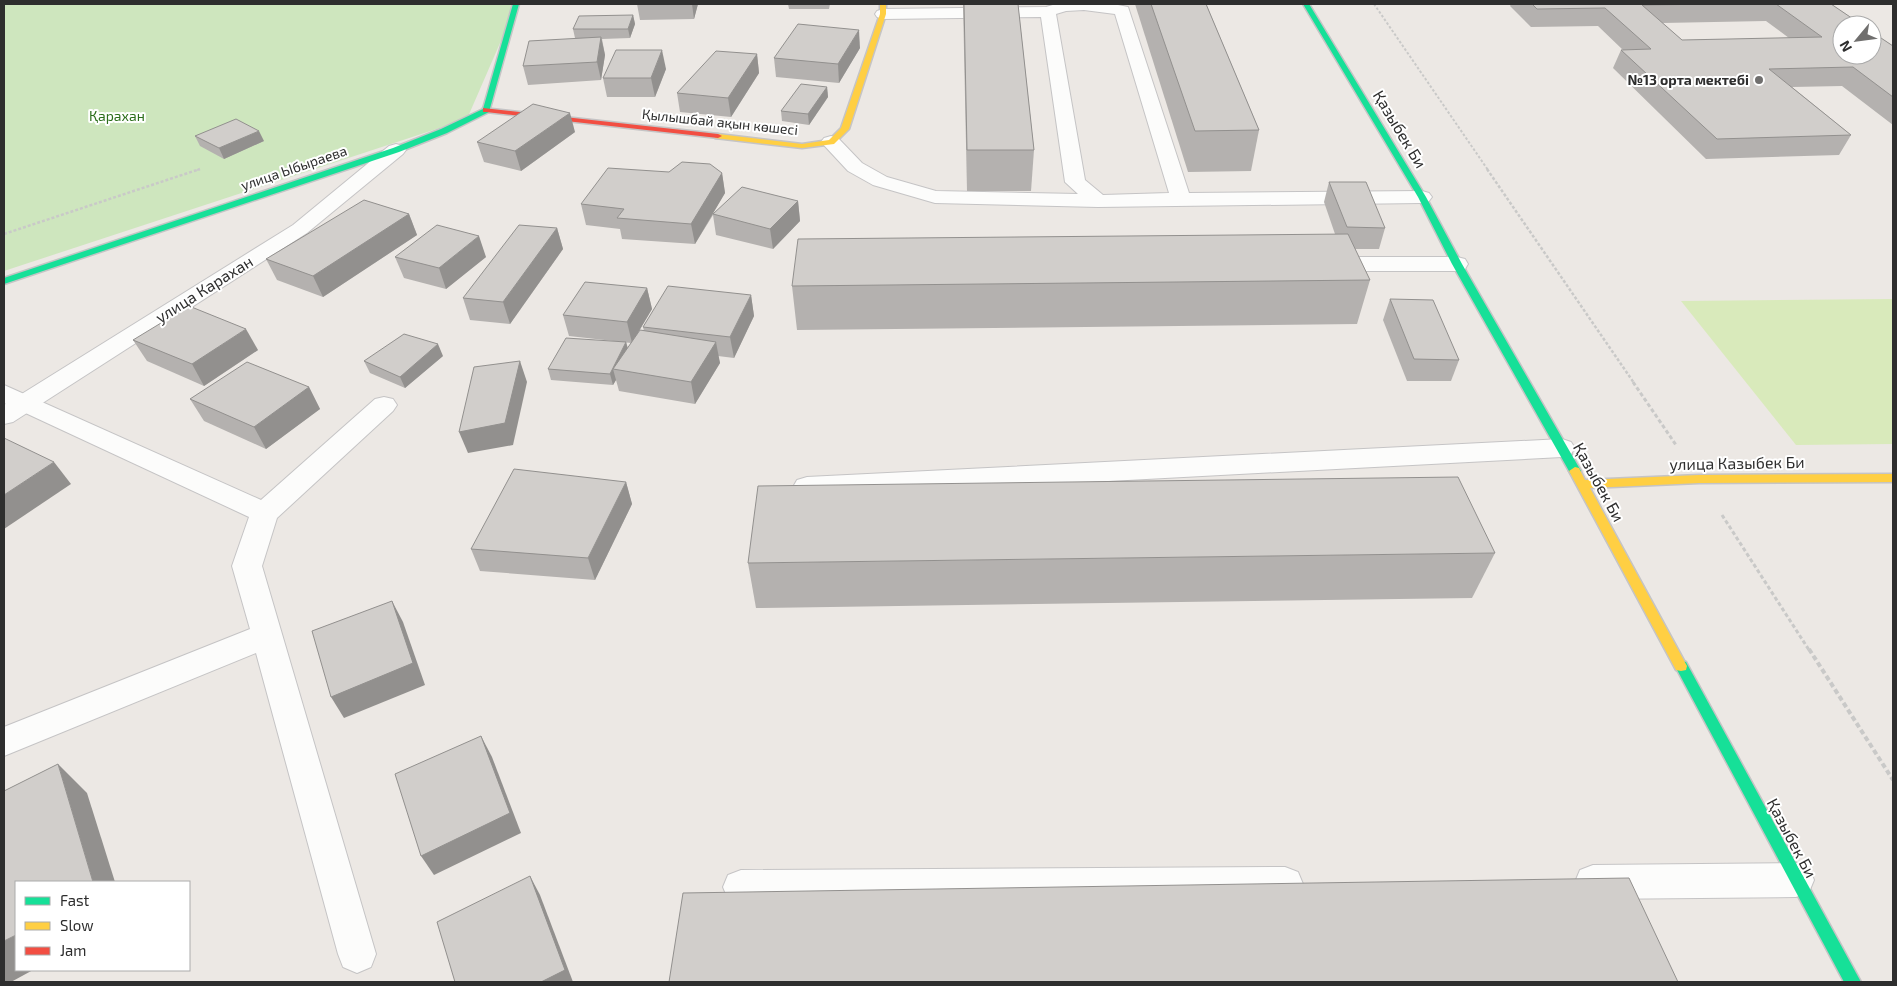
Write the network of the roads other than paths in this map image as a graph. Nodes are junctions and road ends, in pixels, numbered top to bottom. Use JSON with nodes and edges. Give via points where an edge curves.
{"nodes":[{"id":1,"x":516,"y":4,"type":"edge"},
{"id":2,"x":1093,"y":4,"type":"edge"},
{"id":3,"x":1306,"y":4,"type":"edge"},
{"id":4,"x":883,"y":9,"type":"edge"},
{"id":5,"x":1048,"y":12,"type":"junction"},
{"id":6,"x":486,"y":110,"type":"junction"},
{"id":7,"x":831,"y":142,"type":"junction"},
{"id":8,"x":396,"y":150,"type":"junction"},
{"id":9,"x":1422,"y":197,"type":"junction"},
{"id":10,"x":1181,"y":199,"type":"junction"},
{"id":11,"x":1098,"y":200,"type":"junction"},
{"id":12,"x":1308,"y":264,"type":"edge"},
{"id":13,"x":1457,"y":264,"type":"junction"},
{"id":14,"x":4,"y":281,"type":"edge"},
{"id":15,"x":11,"y":404,"type":"edge"},
{"id":16,"x":384,"y":406,"type":"dead end"},
{"id":17,"x":1562,"y":448,"type":"junction"},
{"id":18,"x":1893,"y":478,"type":"edge"},
{"id":19,"x":1582,"y":484,"type":"junction"},
{"id":20,"x":778,"y":488,"type":"edge"},
{"id":21,"x":264,"y":513,"type":"junction"},
{"id":22,"x":266,"y":636,"type":"junction"},
{"id":23,"x":4,"y":742,"type":"edge"},
{"id":24,"x":1796,"y":880,"type":"junction"},
{"id":25,"x":1558,"y":882,"type":"edge"},
{"id":26,"x":1319,"y":883,"type":"edge"},
{"id":27,"x":741,"y":887,"type":"dead end"},
{"id":28,"x":357,"y":954,"type":"dead end"},
{"id":29,"x":1853,"y":982,"type":"edge"}],
"edges":[{"from":1,"to":6,"type":"street"},
{"from":2,"to":5,"type":"street","via":[[1058,6]]},
{"from":2,"to":10,"type":"street","via":[[1122,10]]},
{"from":3,"to":9,"type":"street","name":"Қазыбек Би"},
{"from":4,"to":5,"type":"street"},
{"from":4,"to":7,"type":"street","via":[[845,129]]},
{"from":5,"to":11,"type":"street","via":[[1075,182]]},
{"from":6,"to":7,"type":"street","name":"Қылышбай ақын көшесі","via":[[802,146]]},
{"from":6,"to":8,"type":"street","name":"улица Ыбыраева"},
{"from":7,"to":11,"type":"street","via":[[855,167],[880,181],[936,197]]},
{"from":8,"to":14,"type":"street","name":"улица Ыбыраева"},
{"from":8,"to":15,"type":"street","name":"улица Карахан","via":[[300,229]]},
{"from":9,"to":10,"type":"street"},
{"from":9,"to":13,"type":"street","name":"Қазыбек Би"},
{"from":10,"to":11,"type":"street"},
{"from":12,"to":13,"type":"street"},
{"from":13,"to":17,"type":"street","name":"Қазыбек Би"},
{"from":15,"to":21,"type":"street"},
{"from":16,"to":21,"type":"street"},
{"from":17,"to":19,"type":"street","name":"Қазыбек Би"},
{"from":17,"to":20,"type":"street"},
{"from":18,"to":19,"type":"street","name":"улица Казыбек Би","via":[[1699,479]]},
{"from":19,"to":24,"type":"street","name":"Қазыбек Би"},
{"from":21,"to":22,"type":"street","via":[[247,566]]},
{"from":22,"to":23,"type":"street"},
{"from":22,"to":28,"type":"street"},
{"from":24,"to":25,"type":"street"},
{"from":24,"to":29,"type":"street","name":"Қазыбек Би"},
{"from":26,"to":27,"type":"street"}]}
